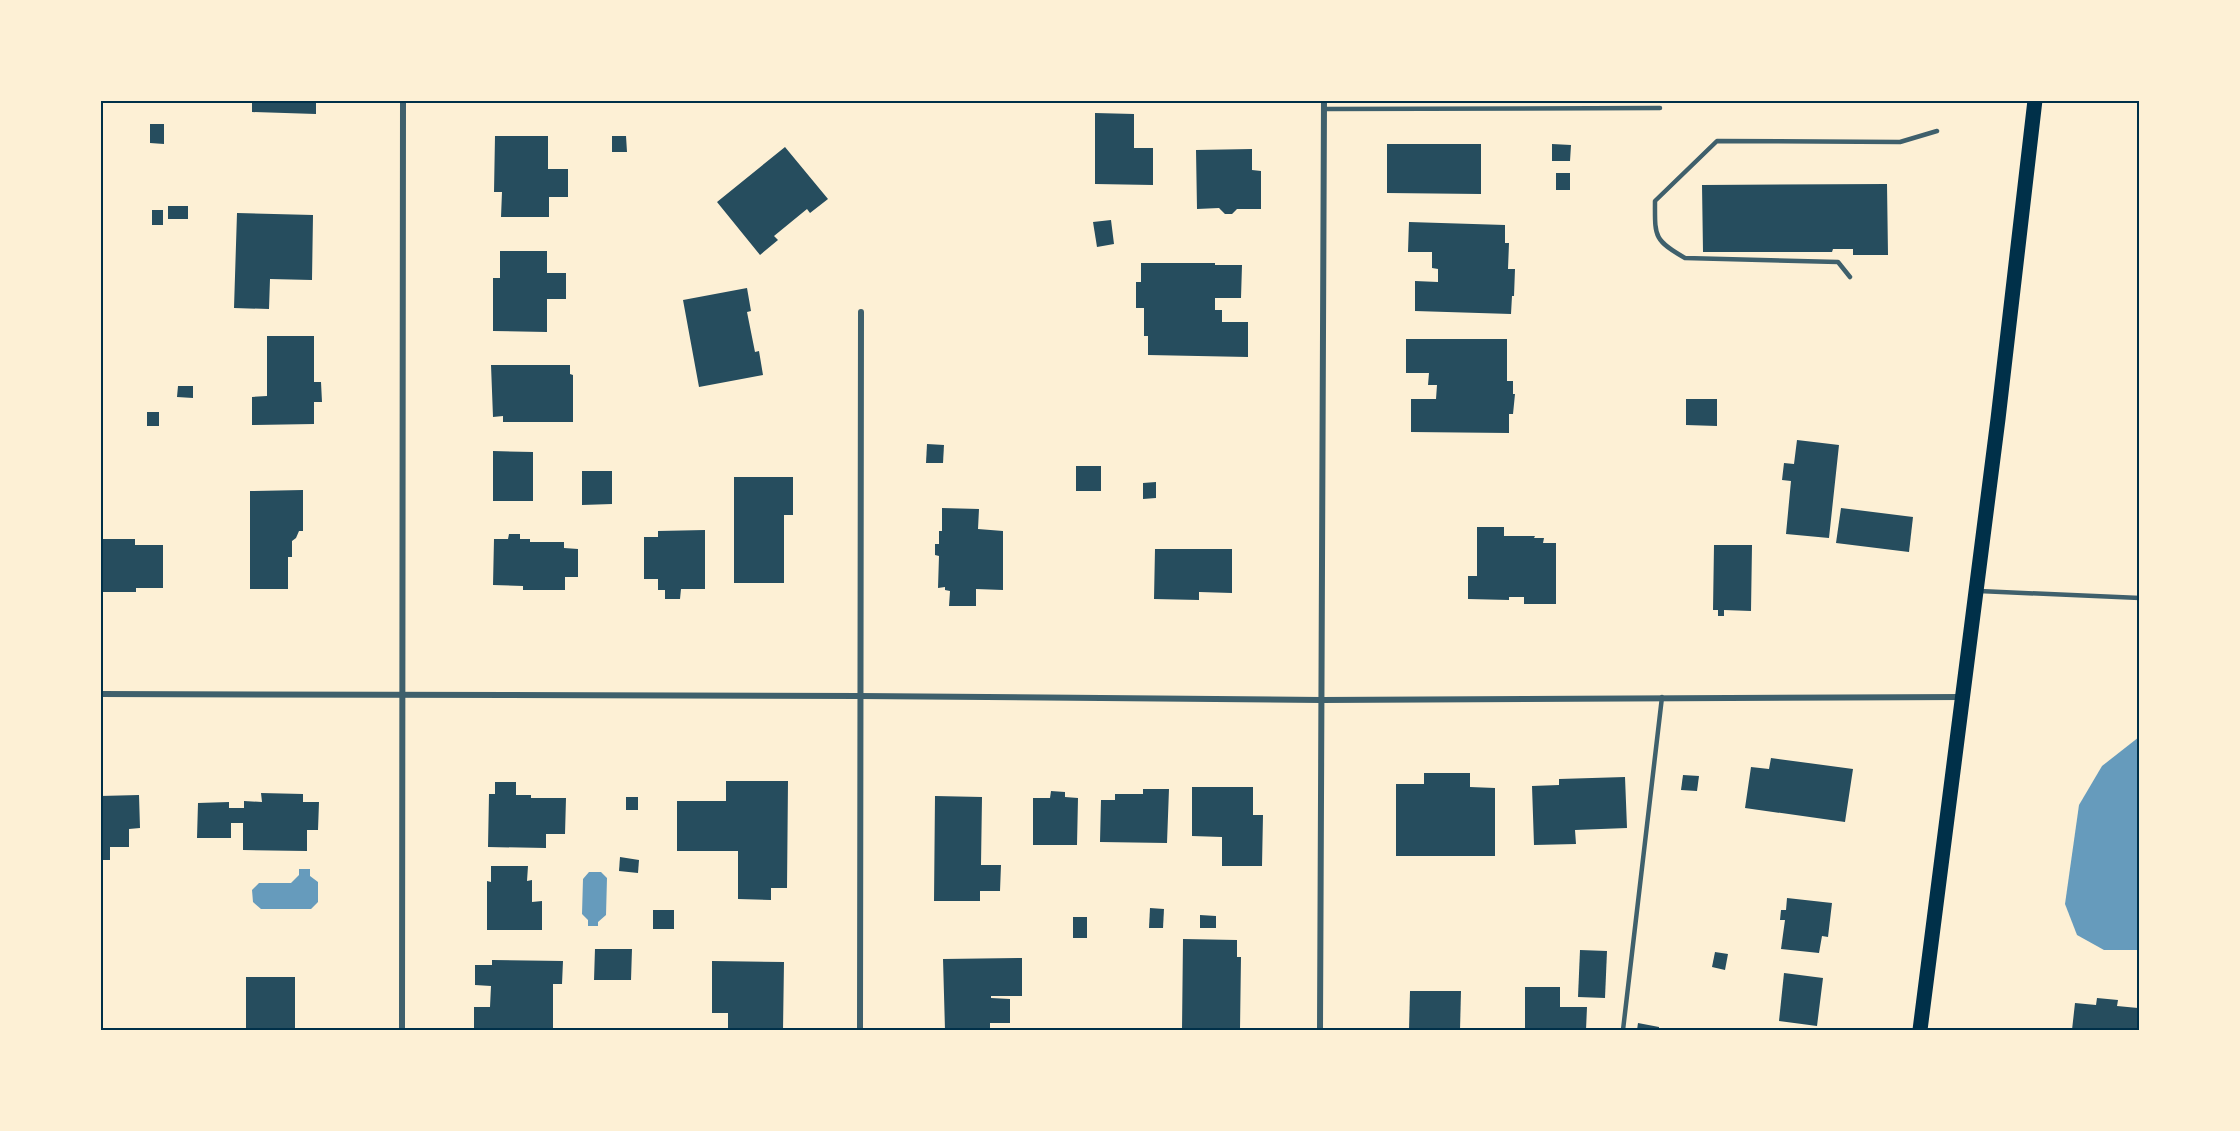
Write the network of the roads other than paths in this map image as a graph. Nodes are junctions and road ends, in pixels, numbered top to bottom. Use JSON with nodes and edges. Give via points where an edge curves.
{"nodes":[{"id":1,"x":403,"y":100,"type":"edge"},
{"id":2,"x":1324,"y":100,"type":"edge"},
{"id":3,"x":2036,"y":100,"type":"edge"},
{"id":4,"x":1660,"y":108,"type":"dead end"},
{"id":5,"x":1324,"y":109,"type":"junction"},
{"id":6,"x":1937,"y":131,"type":"dead end"},
{"id":7,"x":1850,"y":277,"type":"dead end"},
{"id":8,"x":861,"y":312,"type":"dead end"},
{"id":9,"x":1976,"y":590,"type":"junction"},
{"id":10,"x":2139,"y":598,"type":"edge"},
{"id":11,"x":100,"y":694,"type":"edge"},
{"id":12,"x":402,"y":694,"type":"junction"},
{"id":13,"x":860,"y":696,"type":"junction"},
{"id":14,"x":1662,"y":697,"type":"junction"},
{"id":15,"x":1963,"y":697,"type":"junction"},
{"id":16,"x":1321,"y":700,"type":"junction"},
{"id":17,"x":402,"y":1030,"type":"edge"},
{"id":18,"x":860,"y":1030,"type":"edge"},
{"id":19,"x":1320,"y":1030,"type":"edge"},
{"id":20,"x":1623,"y":1030,"type":"edge"},
{"id":21,"x":1920,"y":1030,"type":"edge"}],
"edges":[{"from":1,"to":12,"type":"street"},
{"from":2,"to":5,"type":"street"},
{"from":3,"to":9,"type":"main road"},
{"from":4,"to":5,"type":"lane"},
{"from":5,"to":16,"type":"street"},
{"from":6,"to":7,"type":"lane","via":[[1900,142],[1717,141],[1655,201],[1655,231],[1664,246],[1685,258],[1838,262]]},
{"from":8,"to":13,"type":"street"},
{"from":9,"to":10,"type":"lane"},
{"from":9,"to":15,"type":"main road"},
{"from":11,"to":12,"type":"street"},
{"from":12,"to":13,"type":"street"},
{"from":12,"to":17,"type":"street"},
{"from":13,"to":16,"type":"street"},
{"from":13,"to":18,"type":"street"},
{"from":14,"to":15,"type":"street"},
{"from":14,"to":16,"type":"street"},
{"from":14,"to":20,"type":"lane"},
{"from":15,"to":21,"type":"main road"},
{"from":16,"to":19,"type":"street"}]}
